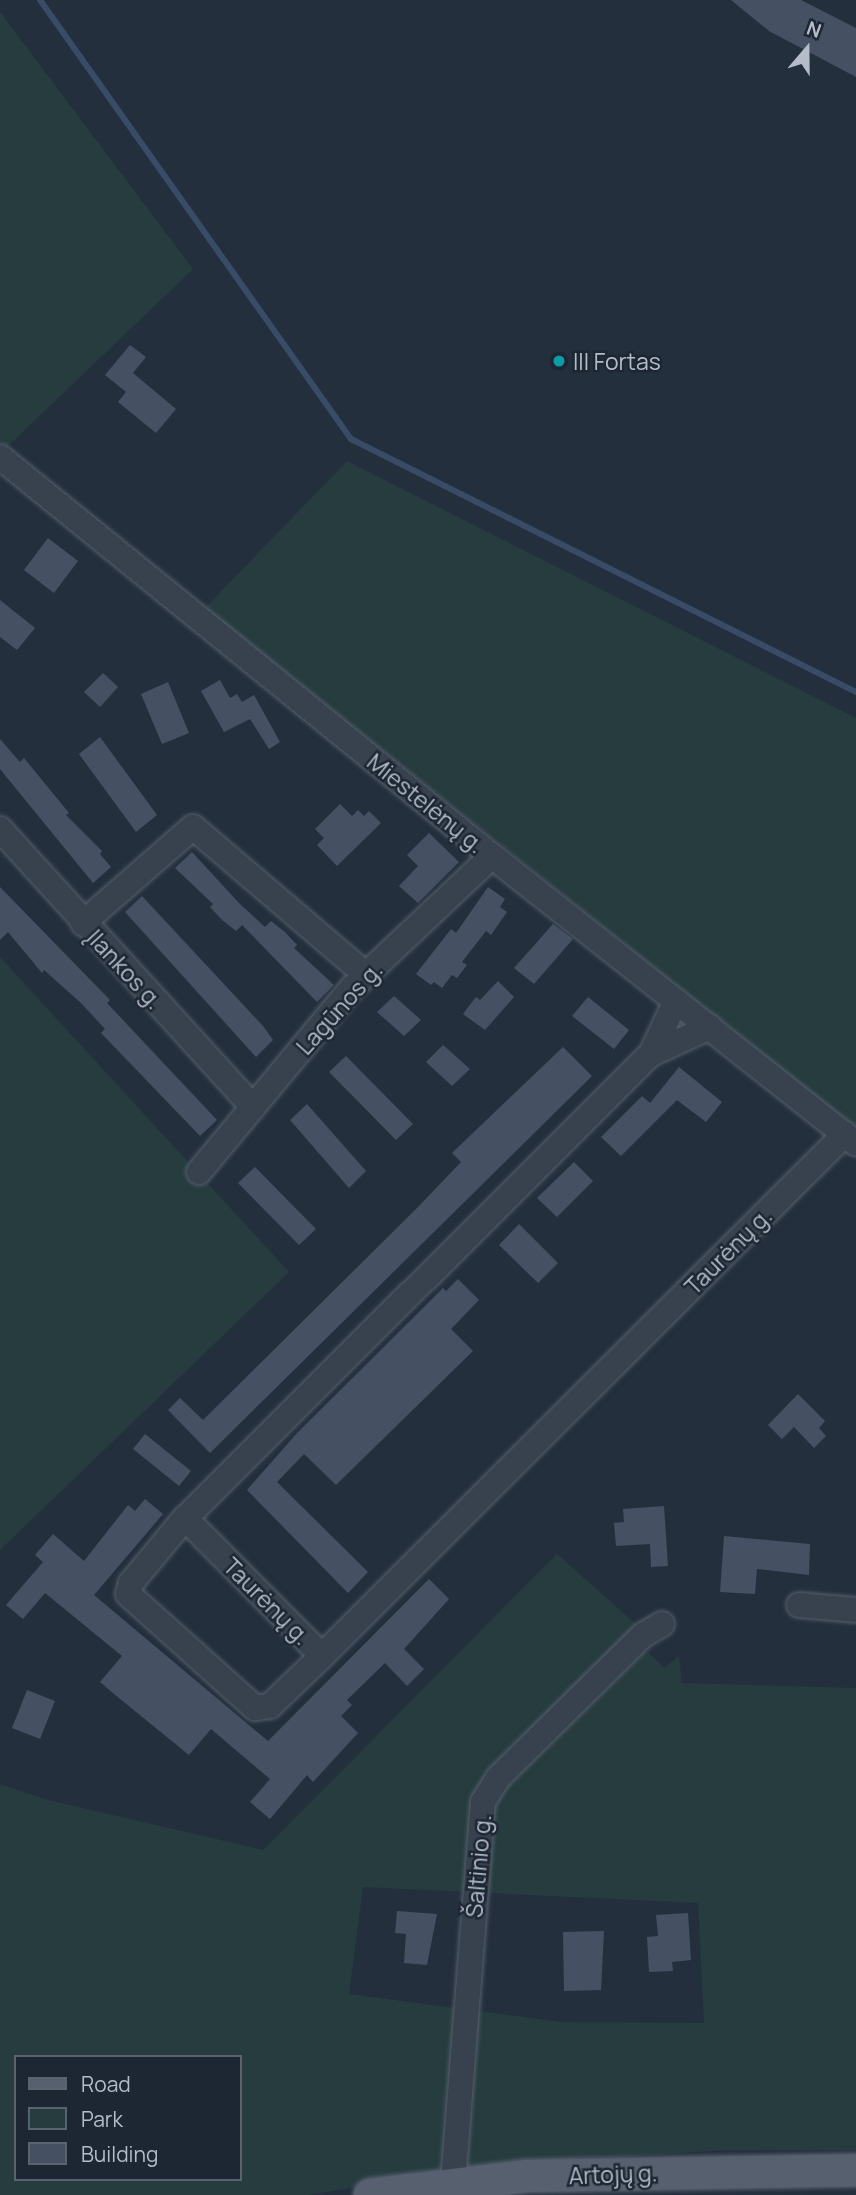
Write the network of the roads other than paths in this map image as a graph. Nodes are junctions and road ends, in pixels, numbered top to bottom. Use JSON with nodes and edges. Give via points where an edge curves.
{"nodes":[{"id":1,"x":0,"y":457,"type":"edge"},
{"id":2,"x":0,"y":829,"type":"edge"},
{"id":3,"x":492,"y":856,"type":"junction"},
{"id":4,"x":83,"y":923,"type":"junction"},
{"id":5,"x":366,"y":975,"type":"junction"},
{"id":6,"x":676,"y":1001,"type":"junction"},
{"id":7,"x":710,"y":1027,"type":"junction"},
{"id":8,"x":651,"y":1054,"type":"junction"},
{"id":9,"x":253,"y":1107,"type":"junction"},
{"id":10,"x":850,"y":1138,"type":"edge"},
{"id":11,"x":199,"y":1172,"type":"dead end"},
{"id":12,"x":185,"y":1518,"type":"junction"},
{"id":13,"x":799,"y":1605,"type":"dead end"},
{"id":14,"x":856,"y":1610,"type":"edge"},
{"id":15,"x":662,"y":1624,"type":"dead end"},
{"id":16,"x":322,"y":1656,"type":"junction"},
{"id":17,"x":856,"y":2170,"type":"edge"},
{"id":18,"x":453,"y":2183,"type":"junction"},
{"id":19,"x":370,"y":2195,"type":"edge"}],
"edges":[{"from":1,"to":3,"type":"street","name":"Miestelėnų g."},
{"from":2,"to":4,"type":"street","name":"Įlankos g."},
{"from":3,"to":5,"type":"street","name":"Lagūnos g."},
{"from":3,"to":6,"type":"street","name":"Miestelėnų g."},
{"from":4,"to":5,"type":"street","via":[[192,827]]},
{"from":4,"to":9,"type":"street","name":"Įlankos g."},
{"from":5,"to":9,"type":"street","name":"Lagūnos g."},
{"from":6,"to":7,"type":"street","name":"Miestelėnų g."},
{"from":6,"to":8,"type":"street"},
{"from":7,"to":8,"type":"street"},
{"from":7,"to":10,"type":"street","name":"Miestelėnų g."},
{"from":8,"to":12,"type":"street"},
{"from":9,"to":11,"type":"street","name":"Lagūnos g."},
{"from":10,"to":16,"type":"street","name":"Taurėnų g."},
{"from":12,"to":16,"type":"street","name":"Taurėnų g."},
{"from":12,"to":16,"type":"street","via":[[131,1583],[128,1594],[255,1708],[270,1706]]},
{"from":13,"to":14,"type":"street"},
{"from":15,"to":18,"type":"street","name":"Šaltinio g.","via":[[643,1635],[498,1778],[483,1802]]},
{"from":17,"to":18,"type":"main road","name":"Artojų g.","via":[[526,2176]]},
{"from":18,"to":19,"type":"main road","name":"Artojų g."}]}
